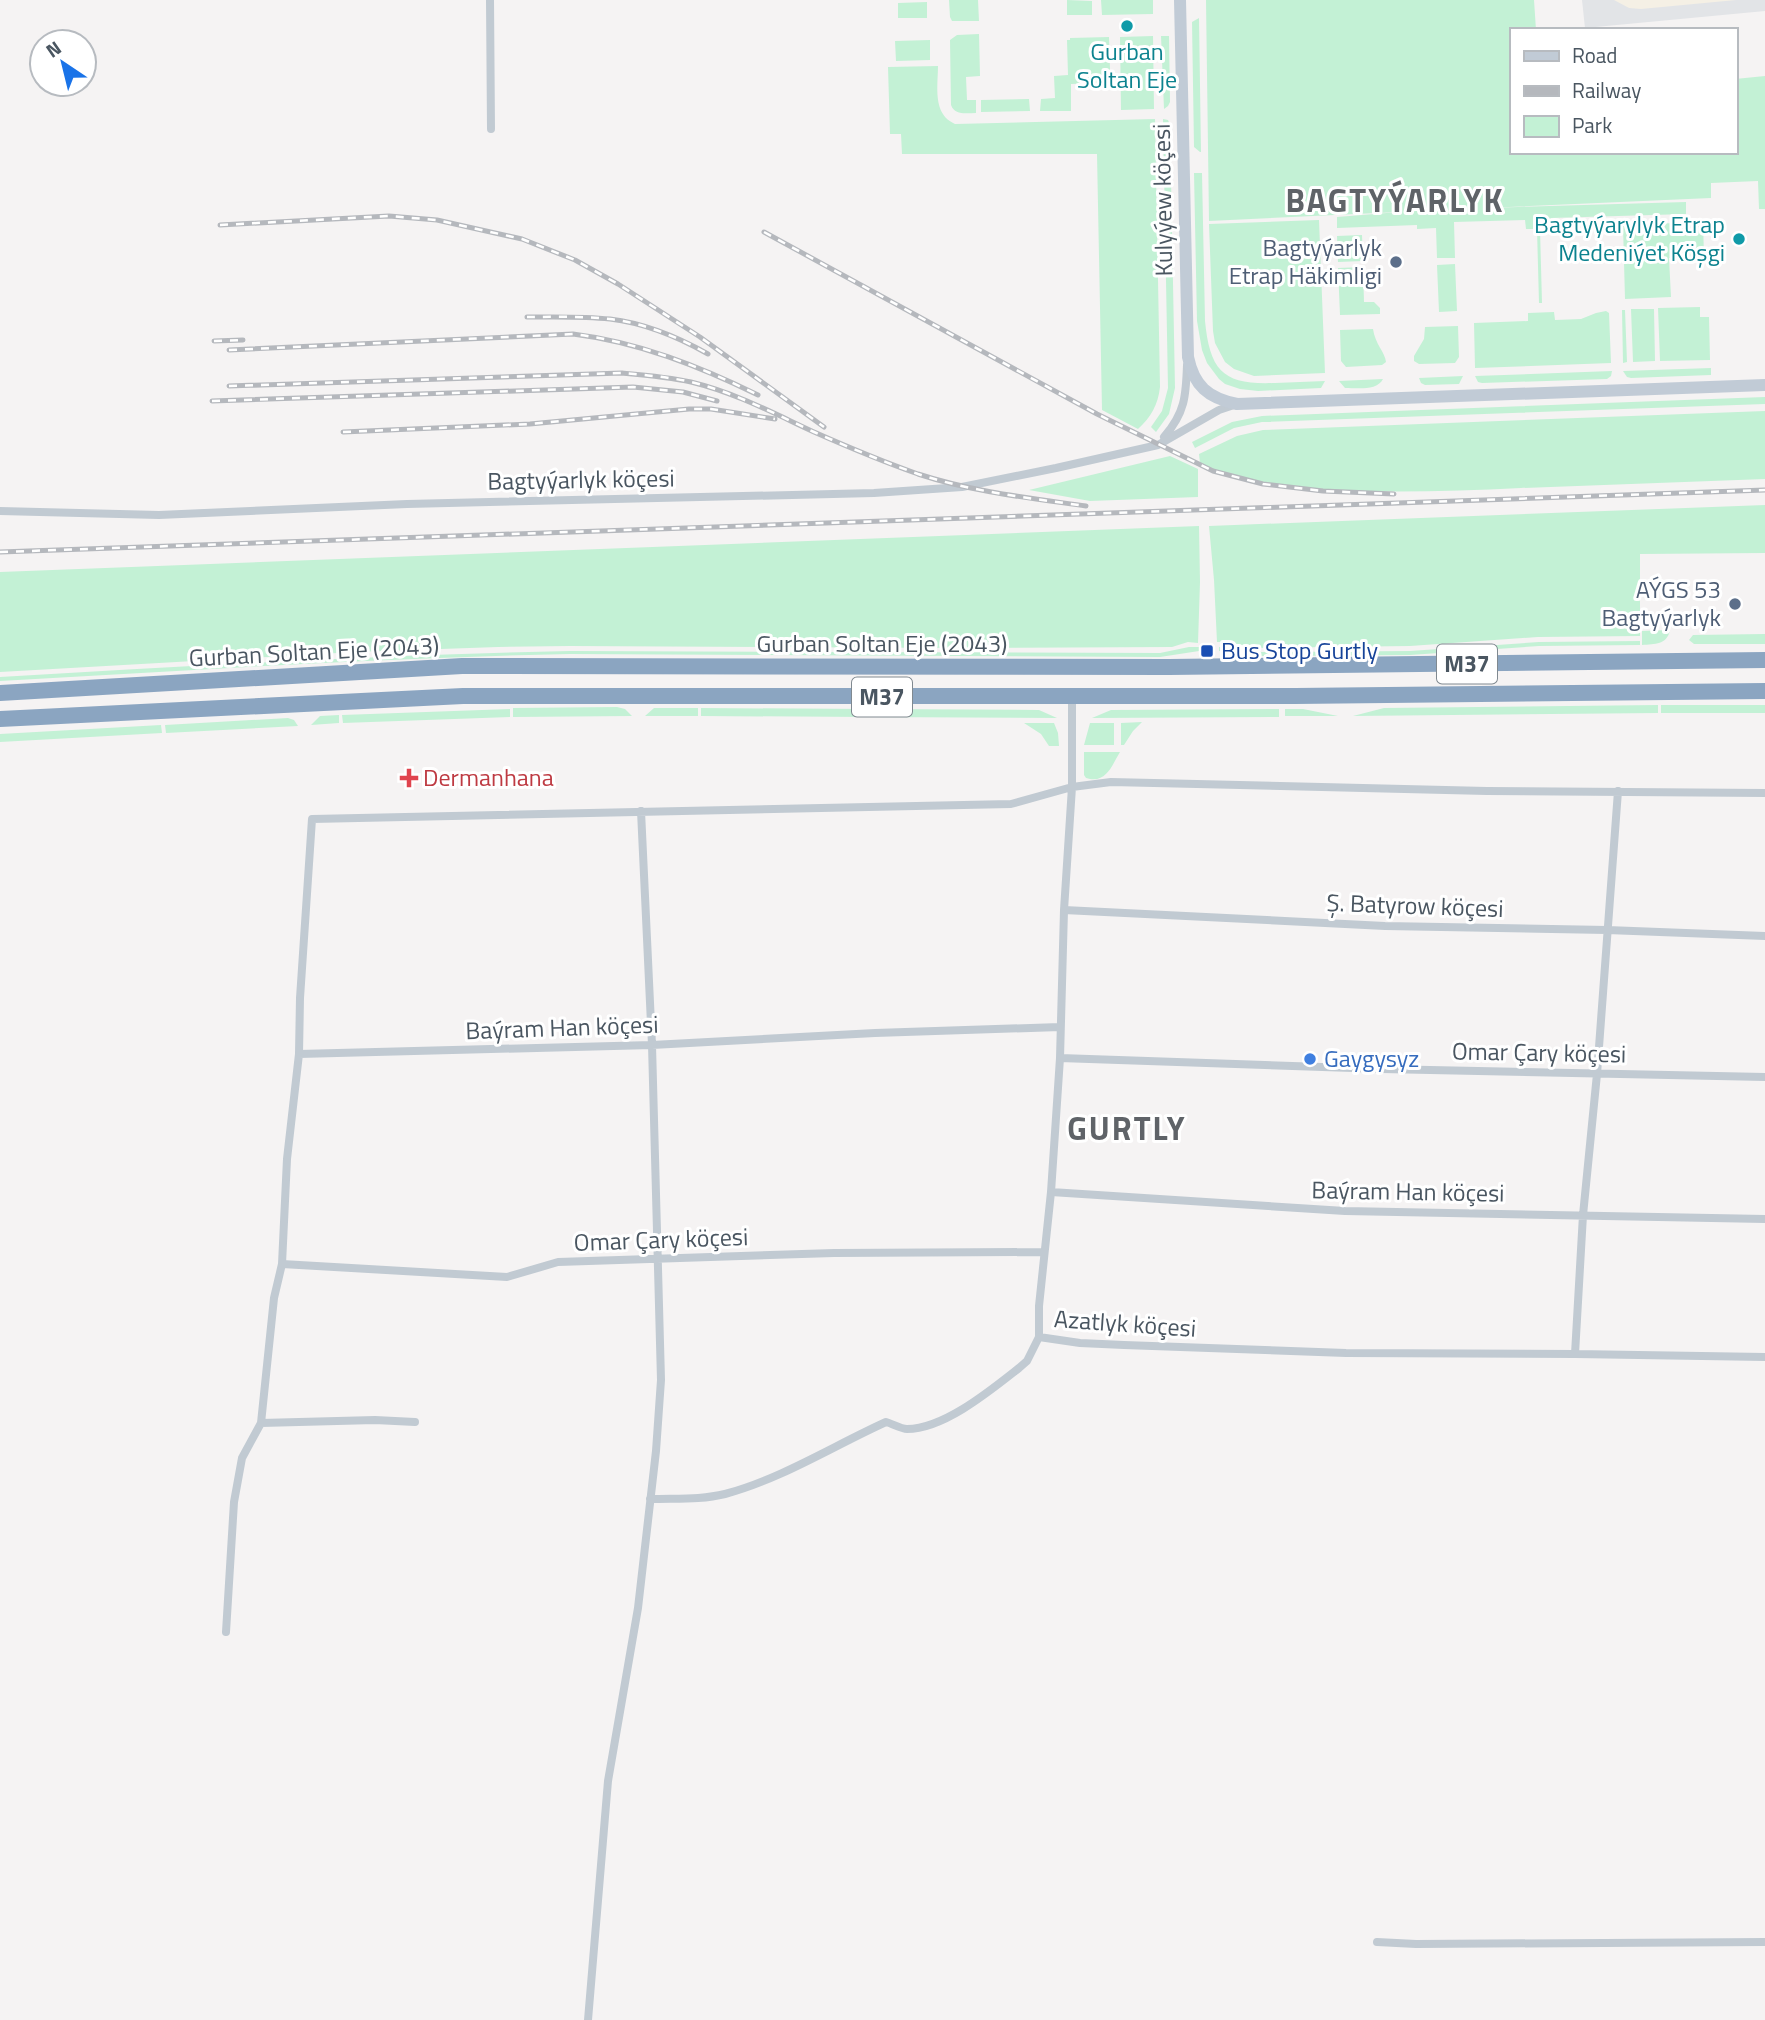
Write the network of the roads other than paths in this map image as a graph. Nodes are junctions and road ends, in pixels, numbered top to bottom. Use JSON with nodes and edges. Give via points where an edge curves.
{"nodes":[{"id":1,"x":490,"y":0,"type":"edge"},
{"id":2,"x":1180,"y":0,"type":"edge"},
{"id":3,"x":491,"y":129,"type":"dead end"},
{"id":4,"x":1188,"y":357,"type":"junction"},
{"id":5,"x":1765,"y":385,"type":"edge"},
{"id":6,"x":1237,"y":404,"type":"junction"},
{"id":7,"x":1158,"y":445,"type":"junction"},
{"id":8,"x":0,"y":511,"type":"edge"},
{"id":9,"x":1765,"y":660,"type":"edge"},
{"id":10,"x":1765,"y":691,"type":"edge"},
{"id":11,"x":1,"y":693,"type":"edge"},
{"id":12,"x":1072,"y":697,"type":"junction"},
{"id":13,"x":2,"y":719,"type":"edge"},
{"id":14,"x":1072,"y":787,"type":"junction"},
{"id":15,"x":1618,"y":791,"type":"junction"},
{"id":16,"x":1765,"y":793,"type":"edge"},
{"id":17,"x":640,"y":811,"type":"junction"},
{"id":18,"x":1064,"y":911,"type":"junction"},
{"id":19,"x":1607,"y":930,"type":"junction"},
{"id":20,"x":1765,"y":936,"type":"edge"},
{"id":21,"x":1060,"y":1027,"type":"junction"},
{"id":22,"x":652,"y":1045,"type":"junction"},
{"id":23,"x":299,"y":1054,"type":"junction"},
{"id":24,"x":1060,"y":1058,"type":"junction"},
{"id":25,"x":1597,"y":1074,"type":"junction"},
{"id":26,"x":1765,"y":1077,"type":"edge"},
{"id":27,"x":1051,"y":1192,"type":"junction"},
{"id":28,"x":1583,"y":1215,"type":"junction"},
{"id":29,"x":1765,"y":1219,"type":"edge"},
{"id":30,"x":1044,"y":1252,"type":"junction"},
{"id":31,"x":658,"y":1260,"type":"junction"},
{"id":32,"x":282,"y":1264,"type":"junction"},
{"id":33,"x":1039,"y":1337,"type":"junction"},
{"id":34,"x":1575,"y":1354,"type":"junction"},
{"id":35,"x":1765,"y":1357,"type":"edge"},
{"id":36,"x":415,"y":1422,"type":"dead end"},
{"id":37,"x":261,"y":1423,"type":"junction"},
{"id":38,"x":650,"y":1499,"type":"junction"},
{"id":39,"x":226,"y":1632,"type":"dead end"},
{"id":40,"x":1377,"y":1942,"type":"dead end"},
{"id":41,"x":1765,"y":1942,"type":"edge"},
{"id":42,"x":588,"y":2020,"type":"edge"}],
"edges":[{"from":1,"to":3,"type":"street"},
{"from":2,"to":4,"type":"street","name":"Kulyýew köçesi"},
{"from":4,"to":6,"type":"street","via":[[1203,388]]},
{"from":4,"to":7,"type":"street","via":[[1182,408]]},
{"from":5,"to":6,"type":"street"},
{"from":6,"to":7,"type":"street","name":"Bagtyýarlyk köçesi"},
{"from":7,"to":8,"type":"street","name":"Bagtyýarlyk köçesi","via":[[962,486],[874,493],[159,515]]},
{"from":9,"to":11,"type":"highway","name":"Gurban Soltan Eje (2043)","number":"M37","via":[[1169,667],[462,666]]},
{"from":10,"to":12,"type":"highway","name":"Gurban Soltan Eje (2043)","number":"M37"},
{"from":11,"to":13,"type":"highway"},
{"from":12,"to":13,"type":"highway","name":"Gurban Soltan Eje (2043)","number":"M37","via":[[463,696]]},
{"from":12,"to":14,"type":"street","name":"Azatlyk köçesi"},
{"from":14,"to":15,"type":"street","via":[[1111,782]]},
{"from":14,"to":17,"type":"street","via":[[1011,804]]},
{"from":14,"to":18,"type":"street","name":"Azatlyk köçesi"},
{"from":15,"to":16,"type":"street"},
{"from":15,"to":19,"type":"street"},
{"from":17,"to":22,"type":"street"},
{"from":17,"to":23,"type":"street","via":[[312,819]]},
{"from":18,"to":19,"type":"street","name":"Ş. Batyrow köçesi","via":[[1385,926]]},
{"from":18,"to":21,"type":"street","name":"Azatlyk köçesi"},
{"from":19,"to":20,"type":"street","name":"Ş. Batyrow köçesi"},
{"from":19,"to":25,"type":"street"},
{"from":21,"to":22,"type":"street","name":"Baýram Han köçesi"},
{"from":21,"to":24,"type":"street","name":"Azatlyk köçesi"},
{"from":22,"to":23,"type":"street","name":"Baýram Han köçesi"},
{"from":22,"to":31,"type":"street"},
{"from":23,"to":32,"type":"street"},
{"from":24,"to":25,"type":"street","name":"Omar Çary köçesi"},
{"from":24,"to":27,"type":"street","name":"Azatlyk köçesi"},
{"from":25,"to":26,"type":"street","name":"Omar Çary köçesi"},
{"from":25,"to":28,"type":"street"},
{"from":27,"to":28,"type":"street","name":"Baýram Han köçesi","via":[[1345,1211]]},
{"from":27,"to":30,"type":"street","name":"Azatlyk köçesi"},
{"from":28,"to":29,"type":"street","name":"Baýram Han köçesi"},
{"from":28,"to":34,"type":"street"},
{"from":30,"to":31,"type":"street","name":"Omar Çary köçesi"},
{"from":30,"to":33,"type":"street","name":"Azatlyk köçesi"},
{"from":31,"to":32,"type":"street","name":"Omar Çary köçesi","via":[[558,1262],[507,1276]]},
{"from":31,"to":38,"type":"street","via":[[660,1391]]},
{"from":32,"to":37,"type":"street"},
{"from":33,"to":34,"type":"street","name":"Azatlyk köçesi","via":[[1102,1344],[1332,1353]]},
{"from":33,"to":38,"type":"street","via":[[1019,1368],[933,1424],[906,1429],[886,1422],[724,1494]]},
{"from":34,"to":35,"type":"street","name":"Azatlyk köçesi"},
{"from":36,"to":37,"type":"street"},
{"from":37,"to":39,"type":"street","via":[[242,1458],[234,1502]]},
{"from":38,"to":42,"type":"street","via":[[638,1608],[608,1781]]},
{"from":40,"to":41,"type":"street"}]}
